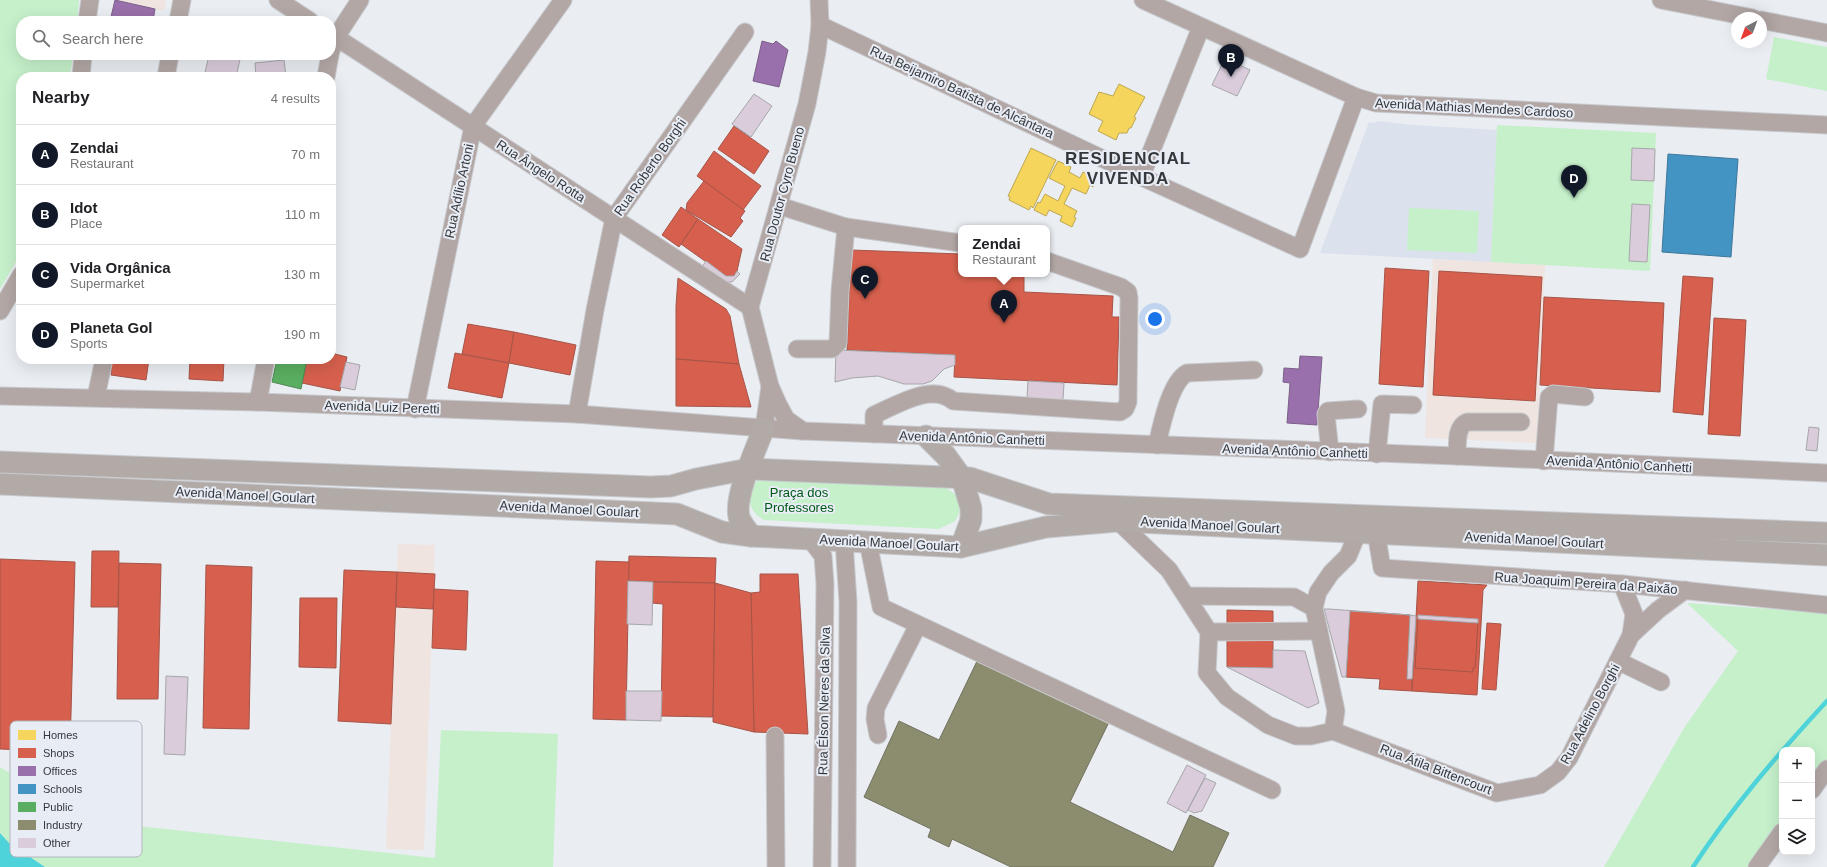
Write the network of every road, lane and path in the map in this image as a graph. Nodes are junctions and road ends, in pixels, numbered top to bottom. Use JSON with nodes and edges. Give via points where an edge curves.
{"nodes":[{"id":1,"x":90,"y":0,"type":"edge"},
{"id":2,"x":182,"y":0,"type":"edge"},
{"id":3,"x":278,"y":0,"type":"edge"},
{"id":4,"x":360,"y":0,"type":"edge"},
{"id":5,"x":563,"y":0,"type":"edge"},
{"id":6,"x":819,"y":0,"type":"edge"},
{"id":7,"x":1143,"y":0,"type":"edge"},
{"id":8,"x":1661,"y":0,"type":"edge"},
{"id":9,"x":1714,"y":5,"type":"edge"},
{"id":10,"x":1735,"y":12,"type":"edge"},
{"id":11,"x":88,"y":16,"type":"edge"},
{"id":12,"x":179,"y":16,"type":"edge"},
{"id":13,"x":302,"y":16,"type":"edge"},
{"id":14,"x":1767,"y":21,"type":"edge"},
{"id":15,"x":820,"y":25,"type":"junction"},
{"id":16,"x":1201,"y":27,"type":"junction"},
{"id":17,"x":745,"y":32,"type":"dead end"},
{"id":18,"x":1827,"y":33,"type":"edge"},
{"id":19,"x":336,"y":36,"type":"edge"},
{"id":20,"x":336,"y":43,"type":"edge"},
{"id":21,"x":82,"y":60,"type":"edge"},
{"id":22,"x":169,"y":60,"type":"edge"},
{"id":23,"x":329,"y":60,"type":"edge"},
{"id":24,"x":81,"y":72,"type":"edge"},
{"id":25,"x":167,"y":72,"type":"edge"},
{"id":26,"x":327,"y":72,"type":"edge"},
{"id":27,"x":1356,"y":97,"type":"junction"},
{"id":28,"x":1827,"y":125,"type":"edge"},
{"id":29,"x":473,"y":126,"type":"junction"},
{"id":30,"x":1141,"y":177,"type":"junction"},
{"id":31,"x":780,"y":206,"type":"junction"},
{"id":32,"x":614,"y":218,"type":"junction"},
{"id":33,"x":846,"y":227,"type":"junction"},
{"id":34,"x":958,"y":243,"type":"edge"},
{"id":35,"x":1050,"y":262,"type":"edge"},
{"id":36,"x":16,"y":284,"type":"edge"},
{"id":37,"x":750,"y":307,"type":"junction"},
{"id":38,"x":0,"y":311,"type":"edge"},
{"id":39,"x":797,"y":350,"type":"dead end"},
{"id":40,"x":103,"y":364,"type":"edge"},
{"id":41,"x":265,"y":364,"type":"edge"},
{"id":42,"x":1254,"y":370,"type":"dead end"},
{"id":43,"x":770,"y":386,"type":"junction"},
{"id":44,"x":0,"y":396,"type":"edge"},
{"id":45,"x":1585,"y":396,"type":"dead end"},
{"id":46,"x":96,"y":397,"type":"junction"},
{"id":47,"x":258,"y":402,"type":"junction"},
{"id":48,"x":1413,"y":405,"type":"dead end"},
{"id":49,"x":415,"y":408,"type":"junction"},
{"id":50,"x":1358,"y":409,"type":"dead end"},
{"id":51,"x":577,"y":414,"type":"junction"},
{"id":52,"x":1521,"y":422,"type":"dead end"},
{"id":53,"x":764,"y":428,"type":"junction"},
{"id":54,"x":803,"y":431,"type":"junction"},
{"id":55,"x":874,"y":434,"type":"junction"},
{"id":56,"x":926,"y":436,"type":"junction"},
{"id":57,"x":1157,"y":445,"type":"junction"},
{"id":58,"x":1330,"y":452,"type":"junction"},
{"id":59,"x":1377,"y":454,"type":"junction"},
{"id":60,"x":1457,"y":456,"type":"junction"},
{"id":61,"x":1544,"y":461,"type":"junction"},
{"id":62,"x":0,"y":462,"type":"edge"},
{"id":63,"x":749,"y":468,"type":"junction"},
{"id":64,"x":1827,"y":473,"type":"edge"},
{"id":65,"x":962,"y":478,"type":"junction"},
{"id":66,"x":0,"y":484,"type":"edge"},
{"id":67,"x":1118,"y":521,"type":"junction"},
{"id":68,"x":1367,"y":532,"type":"junction"},
{"id":69,"x":1827,"y":533,"type":"edge"},
{"id":70,"x":751,"y":536,"type":"junction"},
{"id":71,"x":810,"y":539,"type":"junction"},
{"id":72,"x":844,"y":541,"type":"junction"},
{"id":73,"x":868,"y":542,"type":"junction"},
{"id":74,"x":961,"y":547,"type":"junction"},
{"id":75,"x":1827,"y":555,"type":"edge"},
{"id":76,"x":1622,"y":584,"type":"junction"},
{"id":77,"x":1685,"y":590,"type":"junction"},
{"id":78,"x":1187,"y":596,"type":"junction"},
{"id":79,"x":1827,"y":605,"type":"edge"},
{"id":80,"x":1314,"y":608,"type":"junction"},
{"id":81,"x":918,"y":625,"type":"junction"},
{"id":82,"x":1319,"y":630,"type":"junction"},
{"id":83,"x":1209,"y":632,"type":"junction"},
{"id":84,"x":1631,"y":636,"type":"junction"},
{"id":85,"x":1618,"y":661,"type":"junction"},
{"id":86,"x":1661,"y":682,"type":"dead end"},
{"id":87,"x":823,"y":715,"type":"junction"},
{"id":88,"x":847,"y":716,"type":"junction"},
{"id":89,"x":1333,"y":731,"type":"junction"},
{"id":90,"x":878,"y":735,"type":"dead end"},
{"id":91,"x":775,"y":736,"type":"dead end"},
{"id":92,"x":1827,"y":769,"type":"edge"},
{"id":93,"x":1540,"y":785,"type":"joint"},
{"id":94,"x":1815,"y":786,"type":"edge"},
{"id":95,"x":1272,"y":790,"type":"dead end"},
{"id":96,"x":1779,"y":836,"type":"edge"},
{"id":97,"x":776,"y":867,"type":"edge"},
{"id":98,"x":822,"y":867,"type":"edge"},
{"id":99,"x":847,"y":867,"type":"edge"},
{"id":100,"x":1757,"y":867,"type":"edge"}],
"edges":[{"from":1,"to":11,"type":"street"},
{"from":2,"to":12,"type":"street"},
{"from":3,"to":13,"type":"street"},
{"from":4,"to":19,"type":"street"},
{"from":5,"to":29,"type":"street","name":"Rua Adílio Artoni"},
{"from":6,"to":15,"type":"street","name":"Rua Doutor Cyro Bueno"},
{"from":7,"to":16,"type":"street","name":"Avenida Mathias Mendes Cardoso"},
{"from":8,"to":9,"type":"street"},
{"from":9,"to":10,"type":"street"},
{"from":14,"to":18,"type":"street"},
{"from":15,"to":30,"type":"street","name":"Rua Beijamiro Batista de Alcântara"},
{"from":15,"to":31,"type":"street","name":"Rua Doutor Cyro Bueno","via":[[807,104]]},
{"from":16,"to":27,"type":"street","name":"Avenida Mathias Mendes Cardoso"},
{"from":16,"to":30,"type":"street"},
{"from":17,"to":32,"type":"street","name":"Rua Roberto Borghi"},
{"from":20,"to":29,"type":"street","name":"Rua Ângelo Rotta"},
{"from":21,"to":24,"type":"street"},
{"from":22,"to":25,"type":"street"},
{"from":23,"to":26,"type":"street"},
{"from":27,"to":28,"type":"street","name":"Avenida Mathias Mendes Cardoso","via":[[1376,103]]},
{"from":27,"to":30,"type":"street","name":"Rua Beijamiro Batista de Alcântara","via":[[1300,249]]},
{"from":29,"to":32,"type":"street","name":"Rua Ângelo Rotta"},
{"from":29,"to":49,"type":"street","name":"Rua Adílio Artoni"},
{"from":31,"to":33,"type":"street"},
{"from":31,"to":37,"type":"street","name":"Rua Doutor Cyro Bueno"},
{"from":32,"to":37,"type":"street","name":"Rua Ângelo Rotta"},
{"from":32,"to":51,"type":"street","name":"Rua Roberto Borghi"},
{"from":33,"to":34,"type":"street"},
{"from":33,"to":39,"type":"street","via":[[838,343],[832,349]]},
{"from":35,"to":55,"type":"street","via":[[1121,287],[1128,292],[1128,402],[1125,409],[1120,412],[953,401],[942,395],[920,395],[874,415]]},
{"from":36,"to":38,"type":"street"},
{"from":37,"to":43,"type":"street"},
{"from":40,"to":46,"type":"street"},
{"from":41,"to":47,"type":"street"},
{"from":42,"to":57,"type":"street","via":[[1187,373],[1182,376],[1167,405]]},
{"from":43,"to":53,"type":"street"},
{"from":43,"to":54,"type":"street","via":[[786,419]]},
{"from":44,"to":46,"type":"street","name":"Avenida Luiz Peretti"},
{"from":45,"to":61,"type":"street","via":[[1553,394],[1549,397]]},
{"from":46,"to":47,"type":"street","name":"Avenida Luiz Peretti"},
{"from":47,"to":49,"type":"street","name":"Avenida Luiz Peretti"},
{"from":48,"to":59,"type":"street","via":[[1382,404]]},
{"from":49,"to":51,"type":"street","name":"Avenida Luiz Peretti"},
{"from":50,"to":58,"type":"street","via":[[1328,411],[1326,414]]},
{"from":51,"to":53,"type":"street","name":"Avenida Luiz Peretti"},
{"from":52,"to":60,"type":"street","via":[[1462,424],[1459,428]]},
{"from":53,"to":54,"type":"street","name":"Avenida Antônio Canhetti"},
{"from":53,"to":63,"type":"main road"},
{"from":54,"to":55,"type":"street","name":"Avenida Antônio Canhetti"},
{"from":55,"to":56,"type":"street","name":"Avenida Antônio Canhetti"},
{"from":56,"to":57,"type":"street","name":"Avenida Antônio Canhetti"},
{"from":56,"to":65,"type":"main road","via":[[946,456]]},
{"from":57,"to":58,"type":"street","name":"Avenida Antônio Canhetti"},
{"from":58,"to":59,"type":"street","name":"Avenida Antônio Canhetti"},
{"from":59,"to":60,"type":"street","name":"Avenida Antônio Canhetti"},
{"from":60,"to":61,"type":"street","name":"Avenida Antônio Canhetti"},
{"from":61,"to":64,"type":"street","name":"Avenida Antônio Canhetti"},
{"from":62,"to":63,"type":"main road","name":"Avenida Manoel Goulart","via":[[651,487],[671,486]]},
{"from":63,"to":65,"type":"main road","name":"Avenida Manoel Goulart"},
{"from":63,"to":70,"type":"main road","via":[[739,497],[739,517]]},
{"from":65,"to":69,"type":"main road","name":"Avenida Manoel Goulart","via":[[998,486],[1049,504]]},
{"from":65,"to":74,"type":"main road","via":[[972,520]]},
{"from":66,"to":70,"type":"main road","name":"Avenida Manoel Goulart","via":[[677,514],[722,532]]},
{"from":67,"to":68,"type":"main road","name":"Avenida Manoel Goulart"},
{"from":67,"to":74,"type":"main road","name":"Avenida Manoel Goulart","via":[[1046,527]]},
{"from":67,"to":78,"type":"street","via":[[1170,570]]},
{"from":68,"to":75,"type":"main road","name":"Avenida Manoel Goulart"},
{"from":68,"to":76,"type":"street","name":"Rua Joaquim Pereira da Paixão","via":[[1382,568]]},
{"from":68,"to":80,"type":"street","via":[[1331,573],[1318,592]]},
{"from":70,"to":71,"type":"main road","name":"Avenida Manoel Goulart"},
{"from":71,"to":72,"type":"main road","name":"Avenida Manoel Goulart"},
{"from":71,"to":87,"type":"street","name":"Rua Élson Neres da Silva","via":[[823,556]]},
{"from":72,"to":73,"type":"main road","name":"Avenida Manoel Goulart"},
{"from":72,"to":88,"type":"street","name":"Rua Élson Neres da Silva","via":[[848,602]]},
{"from":73,"to":74,"type":"main road","name":"Avenida Manoel Goulart"},
{"from":73,"to":81,"type":"street","via":[[881,607]]},
{"from":76,"to":77,"type":"street","name":"Rua Joaquim Pereira da Paixão"},
{"from":76,"to":84,"type":"street","via":[[1634,614]]},
{"from":77,"to":79,"type":"street","name":"Rua Joaquim Pereira da Paixão"},
{"from":77,"to":84,"type":"street"},
{"from":78,"to":80,"type":"street","via":[[1294,597]]},
{"from":78,"to":83,"type":"street"},
{"from":80,"to":82,"type":"street"},
{"from":81,"to":90,"type":"street","via":[[876,708]]},
{"from":81,"to":95,"type":"street"},
{"from":82,"to":83,"type":"street"},
{"from":82,"to":89,"type":"street","via":[[1336,711]]},
{"from":83,"to":89,"type":"street","via":[[1207,673],[1227,697],[1268,725],[1296,736],[1311,736]]},
{"from":84,"to":85,"type":"street","name":"Rua Adelino Borghi"},
{"from":85,"to":86,"type":"street"},
{"from":85,"to":93,"type":"street","name":"Rua Adelino Borghi","via":[[1569,758],[1558,772]]},
{"from":87,"to":88,"type":"street"},
{"from":87,"to":98,"type":"street","name":"Rua Élson Neres da Silva"},
{"from":88,"to":99,"type":"street","name":"Rua Élson Neres da Silva"},
{"from":89,"to":93,"type":"street","name":"Rua Átila Bittencourt","via":[[1497,793]]},
{"from":91,"to":97,"type":"street"},
{"from":92,"to":94,"type":"street"},
{"from":96,"to":100,"type":"street"}]}
